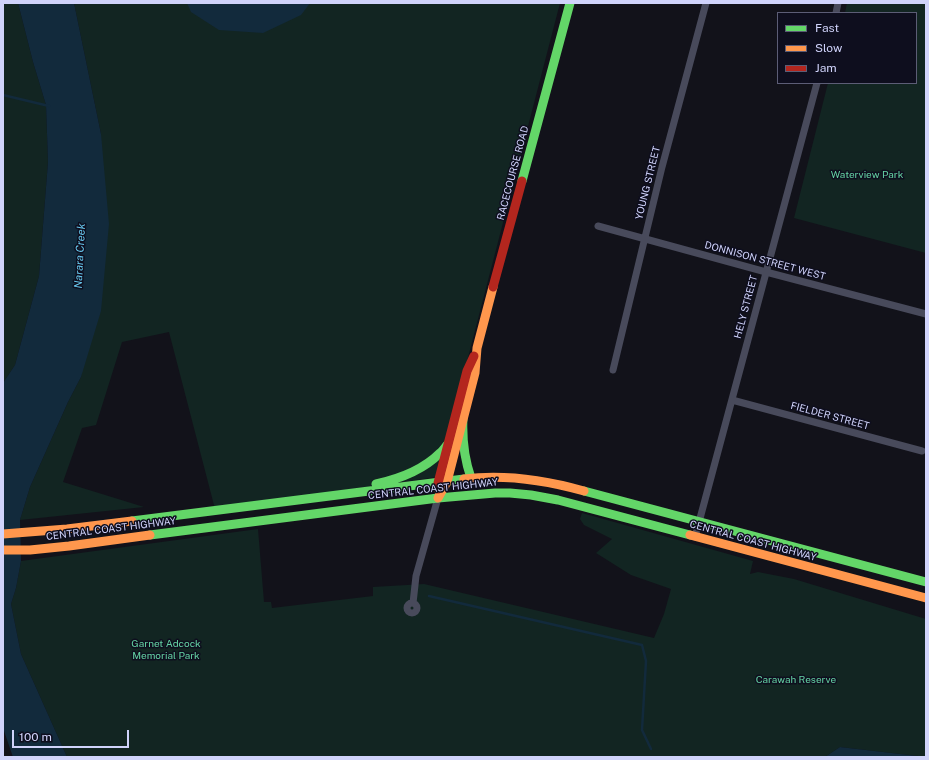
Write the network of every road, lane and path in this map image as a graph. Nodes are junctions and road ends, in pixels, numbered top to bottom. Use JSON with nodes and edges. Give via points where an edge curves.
{"nodes":[{"id":1,"x":570,"y":3,"type":"edge"},
{"id":2,"x":706,"y":3,"type":"edge"},
{"id":3,"x":817,"y":84,"type":"edge"},
{"id":4,"x":598,"y":226,"type":"dead end"},
{"id":5,"x":644,"y":238,"type":"junction"},
{"id":6,"x":766,"y":272,"type":"junction"},
{"id":7,"x":926,"y":314,"type":"edge"},
{"id":8,"x":477,"y":348,"type":"junction"},
{"id":9,"x":613,"y":370,"type":"dead end"},
{"id":10,"x":732,"y":400,"type":"junction"},
{"id":11,"x":463,"y":418,"type":"junction"},
{"id":12,"x":448,"y":444,"type":"junction"},
{"id":13,"x":922,"y":451,"type":"dead end"},
{"id":14,"x":471,"y":478,"type":"junction"},
{"id":15,"x":442,"y":482,"type":"junction"},
{"id":16,"x":438,"y":498,"type":"junction"},
{"id":17,"x":300,"y":500,"type":"junction"},
{"id":18,"x":699,"y":521,"type":"junction"},
{"id":19,"x":3,"y":534,"type":"edge"},
{"id":20,"x":695,"y":537,"type":"junction"},
{"id":21,"x":3,"y":550,"type":"edge"},
{"id":22,"x":926,"y":582,"type":"edge"},
{"id":23,"x":926,"y":598,"type":"edge"},
{"id":24,"x":413,"y":603,"type":"dead end"}],
"edges":[{"from":1,"to":8,"type":"main road","name":"RACECOURSE ROAD"},
{"from":2,"to":5,"type":"street","name":"YOUNG STREET"},
{"from":3,"to":6,"type":"street","name":"HELY STREET"},
{"from":4,"to":5,"type":"street","name":"DONNISON STREET WEST"},
{"from":5,"to":6,"type":"street","name":"DONNISON STREET WEST"},
{"from":5,"to":9,"type":"street","name":"YOUNG STREET"},
{"from":6,"to":7,"type":"street","name":"DONNISON STREET WEST"},
{"from":6,"to":10,"type":"street","name":"HELY STREET"},
{"from":8,"to":11,"type":"main road","name":"RACECOURSE ROAD","via":[[475,373]]},
{"from":8,"to":12,"type":"main road","name":"RACECOURSE ROAD","via":[[467,372]]},
{"from":10,"to":13,"type":"street","name":"FIELDER STREET"},
{"from":10,"to":18,"type":"street","name":"HELY STREET"},
{"from":11,"to":14,"type":"main road","via":[[464,456]]},
{"from":11,"to":15,"type":"main road","name":"RACECOURSE ROAD"},
{"from":12,"to":15,"type":"main road","name":"RACECOURSE ROAD"},
{"from":12,"to":17,"type":"main road","via":[[424,465],[389,481]]},
{"from":14,"to":15,"type":"main road","name":"CENTRAL COAST HIGHWAY"},
{"from":14,"to":18,"type":"main road","name":"CENTRAL COAST HIGHWAY","via":[[543,480]]},
{"from":15,"to":16,"type":"main road","name":"RACECOURSE ROAD"},
{"from":15,"to":17,"type":"main road","name":"CENTRAL COAST HIGHWAY"},
{"from":16,"to":20,"type":"main road","name":"CENTRAL COAST HIGHWAY","via":[[492,493],[538,496]]},
{"from":16,"to":21,"type":"main road","name":"CENTRAL COAST HIGHWAY","via":[[69,546]]},
{"from":16,"to":24,"type":"street","via":[[416,576]]},
{"from":17,"to":19,"type":"main road","name":"CENTRAL COAST HIGHWAY","via":[[82,528]]},
{"from":18,"to":20,"type":"street","name":"HELY STREET"},
{"from":18,"to":22,"type":"main road","name":"CENTRAL COAST HIGHWAY"},
{"from":20,"to":23,"type":"main road","name":"CENTRAL COAST HIGHWAY"}]}
